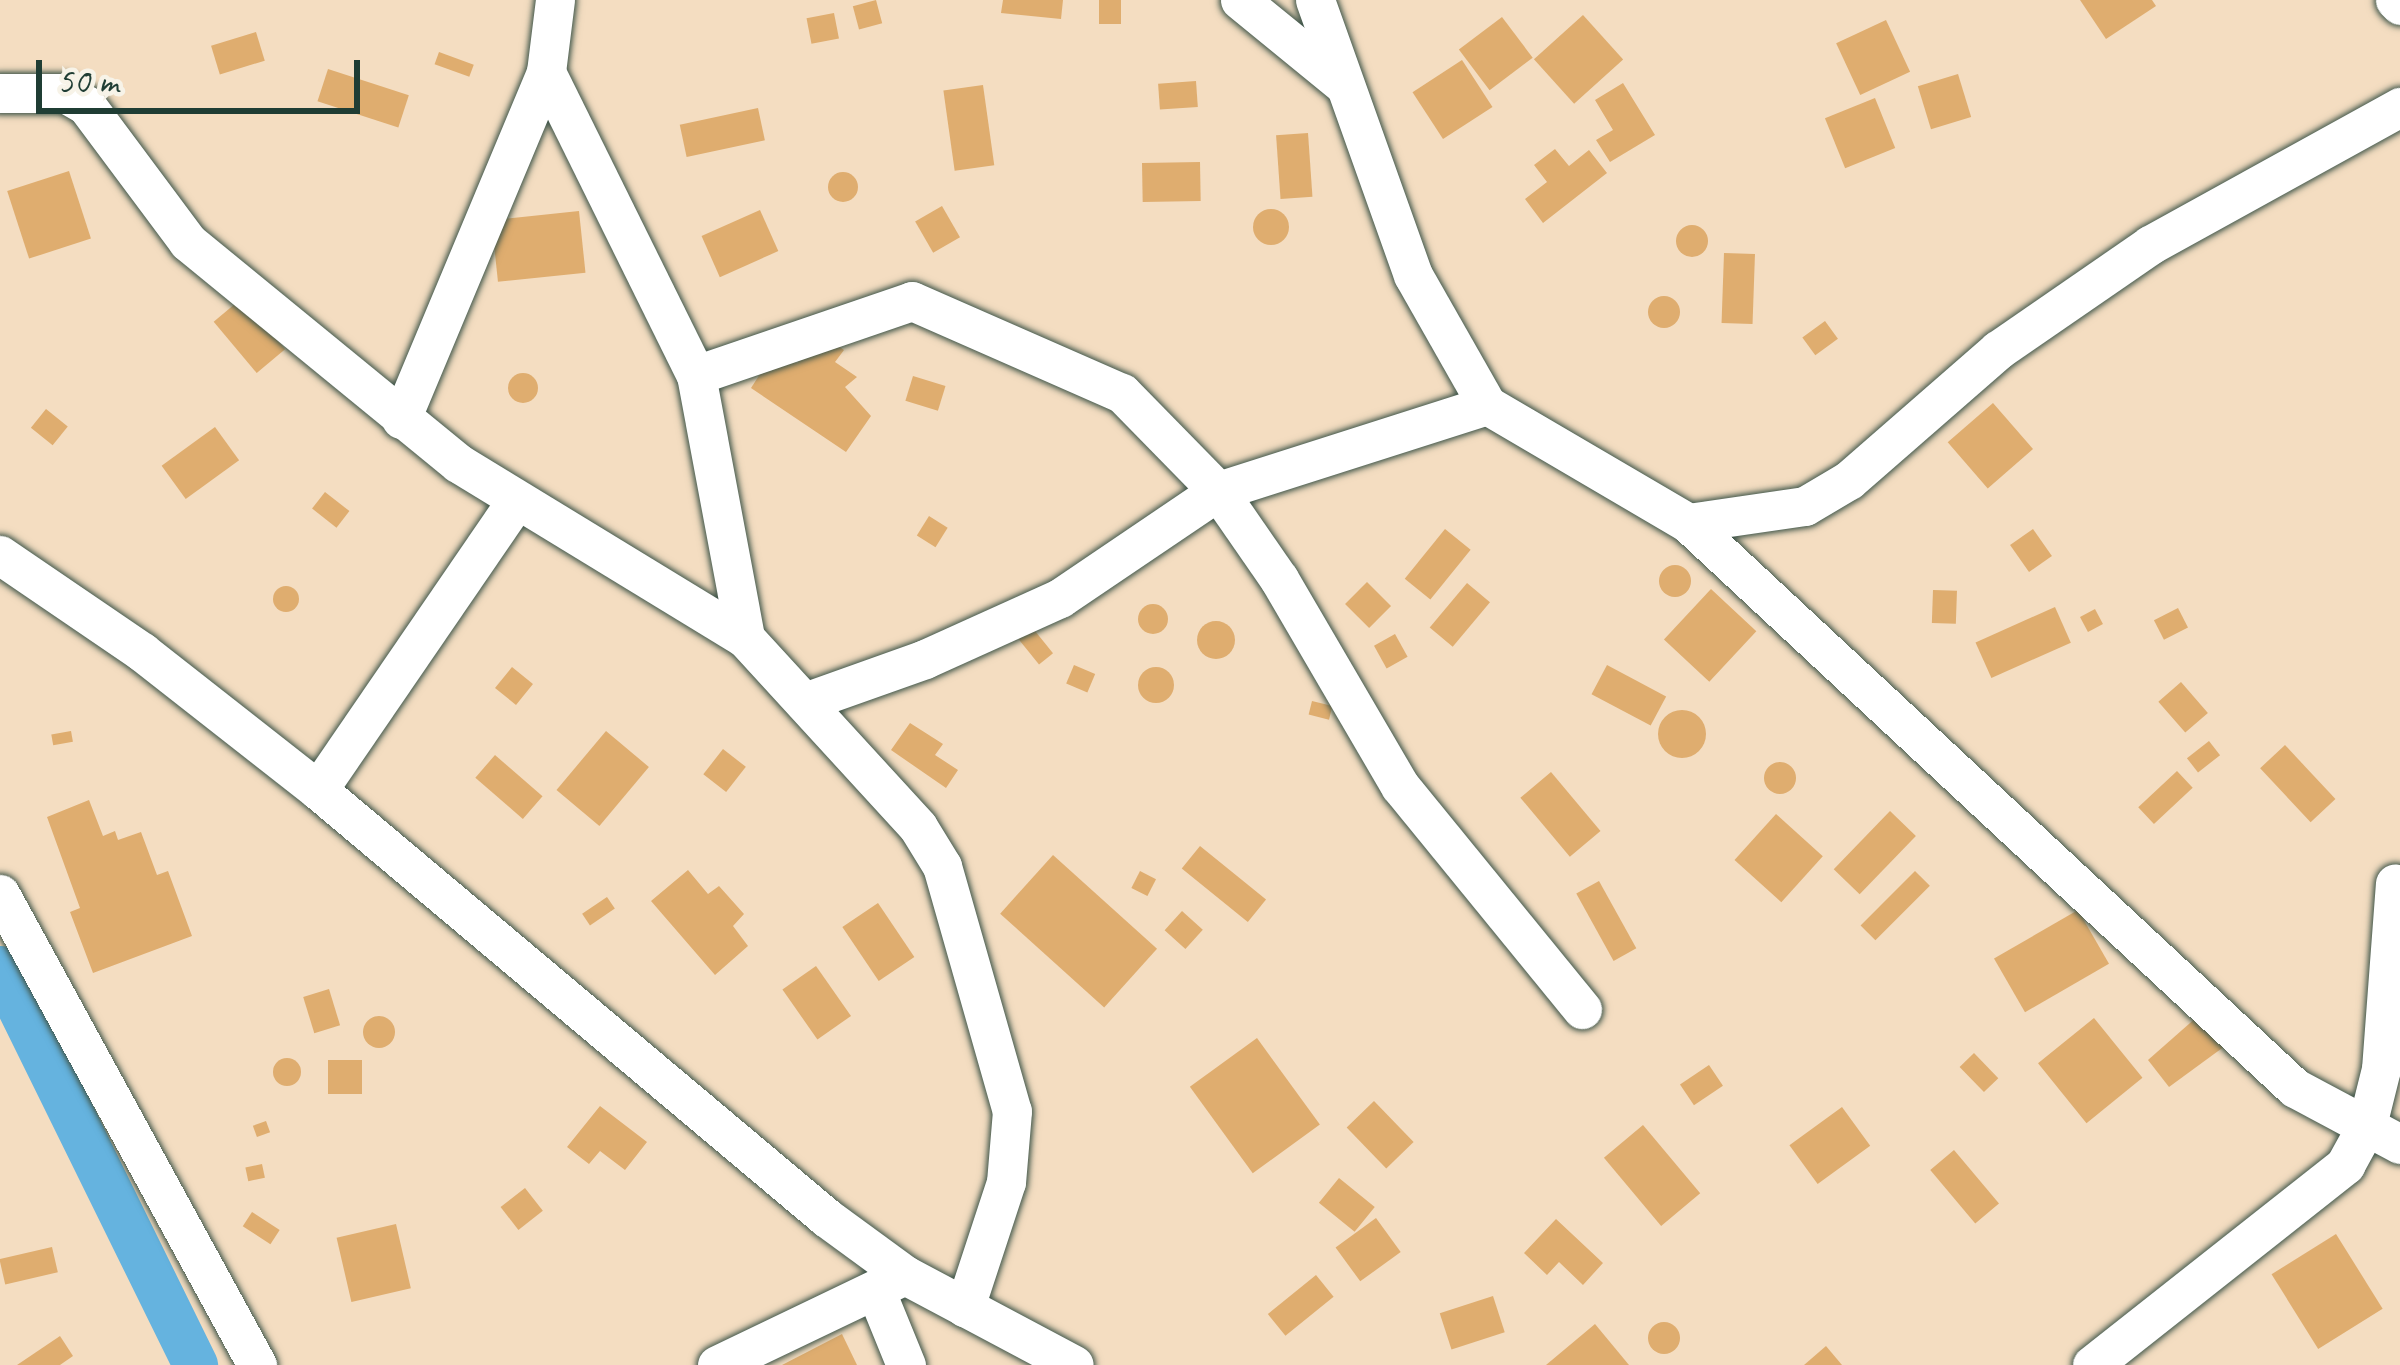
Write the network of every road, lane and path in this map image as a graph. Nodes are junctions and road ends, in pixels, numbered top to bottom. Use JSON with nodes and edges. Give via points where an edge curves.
{"nodes":[{"id":1,"x":555,"y":0,"type":"edge"},
{"id":2,"x":1240,"y":0,"type":"edge"},
{"id":3,"x":1315,"y":0,"type":"edge"},
{"id":4,"x":546,"y":72,"type":"junction"},
{"id":5,"x":1343,"y":84,"type":"junction"},
{"id":6,"x":0,"y":93,"type":"edge"},
{"id":7,"x":2400,"y":107,"type":"edge"},
{"id":8,"x":695,"y":375,"type":"junction"},
{"id":9,"x":1487,"y":405,"type":"junction"},
{"id":10,"x":401,"y":419,"type":"junction"},
{"id":11,"x":1218,"y":491,"type":"junction"},
{"id":12,"x":515,"y":502,"type":"junction"},
{"id":13,"x":1688,"y":524,"type":"junction"},
{"id":14,"x":0,"y":555,"type":"edge"},
{"id":15,"x":745,"y":638,"type":"junction"},
{"id":16,"x":810,"y":700,"type":"junction"},
{"id":17,"x":318,"y":790,"type":"junction"},
{"id":18,"x":2398,"y":886,"type":"edge"},
{"id":19,"x":0,"y":894,"type":"edge"},
{"id":20,"x":1582,"y":1010,"type":"dead end"},
{"id":21,"x":2384,"y":1134,"type":"edge"},
{"id":22,"x":891,"y":1285,"type":"junction"},
{"id":23,"x":964,"y":1307,"type":"junction"},
{"id":24,"x":257,"y":1365,"type":"edge"},
{"id":25,"x":717,"y":1365,"type":"edge"},
{"id":26,"x":906,"y":1365,"type":"edge"},
{"id":27,"x":1074,"y":1365,"type":"edge"},
{"id":28,"x":2092,"y":1365,"type":"edge"}],
"edges":[{"from":1,"to":4,"type":"street"},
{"from":2,"to":5,"type":"street"},
{"from":3,"to":5,"type":"street"},
{"from":4,"to":8,"type":"street"},
{"from":4,"to":10,"type":"street"},
{"from":5,"to":9,"type":"street","via":[[1413,275]]},
{"from":6,"to":10,"type":"street","via":[[65,93],[86,105],[162,217]]},
{"from":7,"to":13,"type":"street","via":[[2150,245],[1998,350],[1826,497]]},
{"from":8,"to":11,"type":"street","via":[[912,301],[1122,393]]},
{"from":8,"to":15,"type":"street"},
{"from":9,"to":11,"type":"street"},
{"from":9,"to":13,"type":"street"},
{"from":10,"to":12,"type":"street"},
{"from":11,"to":16,"type":"street","via":[[1060,598]]},
{"from":11,"to":20,"type":"street","via":[[1400,786]]},
{"from":12,"to":15,"type":"street"},
{"from":12,"to":17,"type":"street"},
{"from":13,"to":21,"type":"street","via":[[2295,1088]]},
{"from":14,"to":17,"type":"street","via":[[142,652]]},
{"from":15,"to":16,"type":"street"},
{"from":16,"to":23,"type":"street","via":[[942,866],[1008,1079],[1006,1181]]},
{"from":17,"to":22,"type":"street"},
{"from":18,"to":21,"type":"street"},
{"from":19,"to":24,"type":"street"},
{"from":21,"to":28,"type":"street"},
{"from":22,"to":23,"type":"street"},
{"from":22,"to":25,"type":"street"},
{"from":22,"to":26,"type":"street"},
{"from":23,"to":27,"type":"street"}]}
